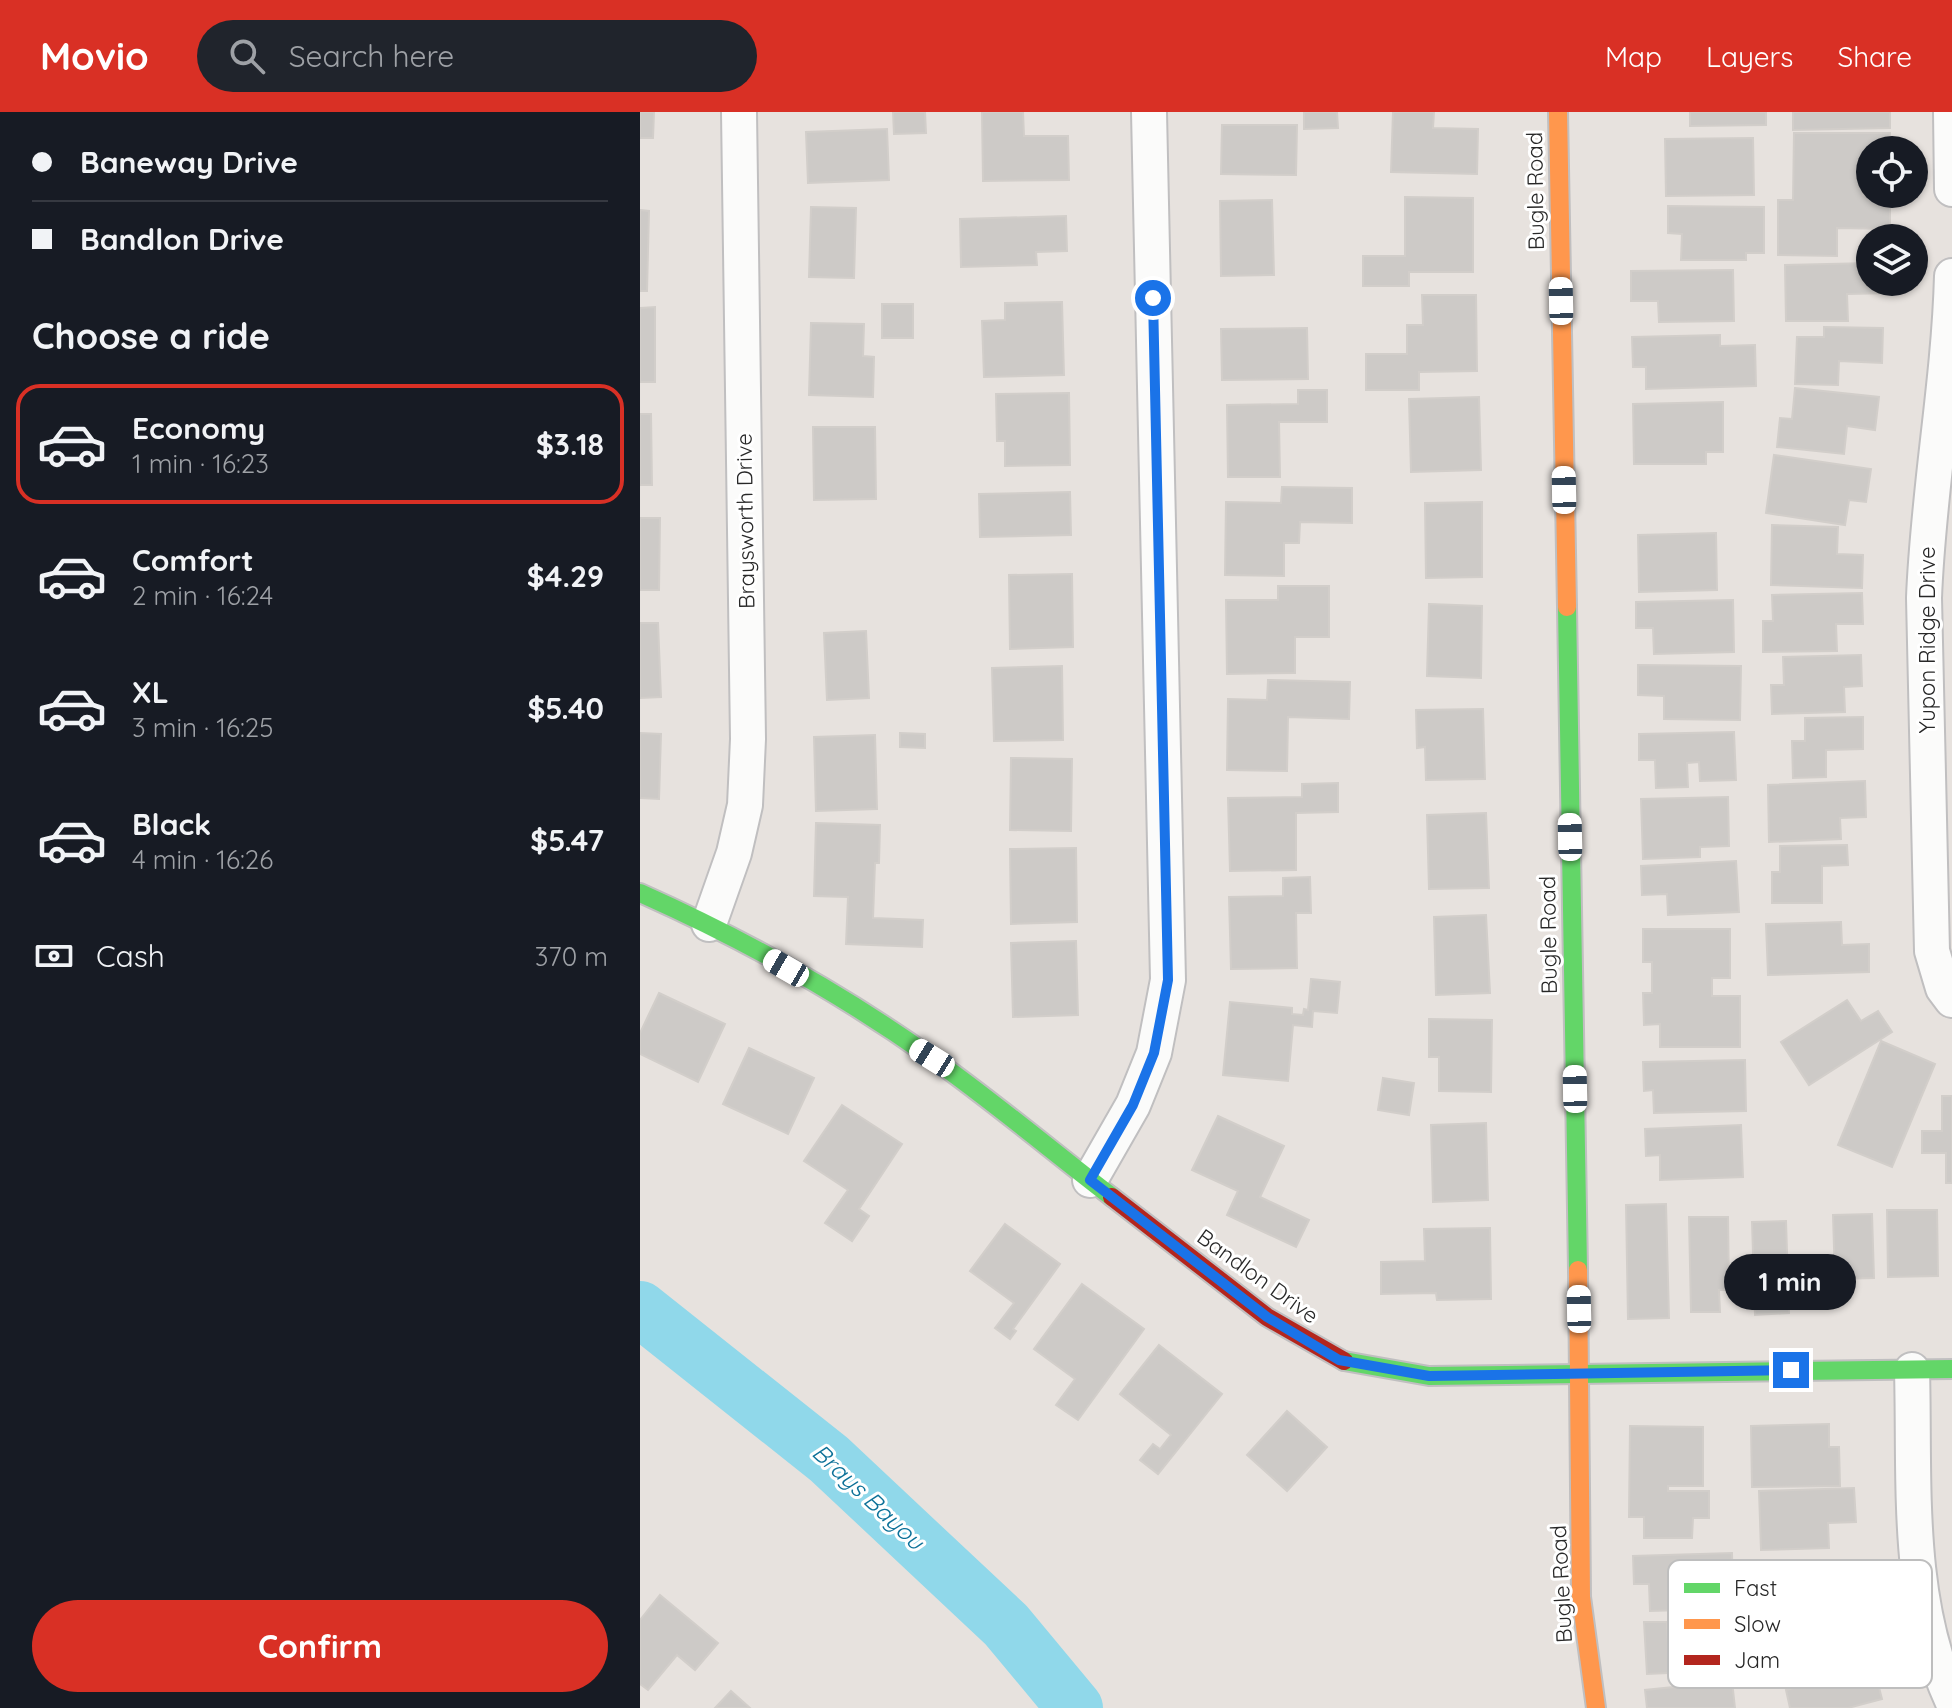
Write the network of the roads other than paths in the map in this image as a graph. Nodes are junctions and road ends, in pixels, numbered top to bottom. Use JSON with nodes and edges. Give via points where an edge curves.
{"nodes":[{"id":1,"x":739,"y":112,"type":"edge"},
{"id":2,"x":1149,"y":112,"type":"edge"},
{"id":3,"x":1558,"y":112,"type":"edge"},
{"id":4,"x":1951,"y":112,"type":"edge"},
{"id":5,"x":1952,"y":189,"type":"edge"},
{"id":6,"x":1952,"y":276,"type":"edge"},
{"id":7,"x":640,"y":893,"type":"edge"},
{"id":8,"x":709,"y":924,"type":"junction"},
{"id":9,"x":1952,"y":1000,"type":"edge"},
{"id":10,"x":1090,"y":1180,"type":"junction"},
{"id":11,"x":1952,"y":1369,"type":"edge"},
{"id":12,"x":1912,"y":1370,"type":"junction"},
{"id":13,"x":1580,"y":1372,"type":"junction"},
{"id":14,"x":1918,"y":1560,"type":"edge"},
{"id":15,"x":1932,"y":1638,"type":"edge"},
{"id":16,"x":1952,"y":1700,"type":"edge"},
{"id":17,"x":1596,"y":1708,"type":"edge"}],
"edges":[{"from":1,"to":8,"type":"street","name":"Braysworth Drive","via":[[748,739],[742,817]]},
{"from":2,"to":10,"type":"street","via":[[1168,980],[1154,1053]]},
{"from":3,"to":13,"type":"street","name":"Bugle Road"},
{"from":4,"to":5,"type":"street"},
{"from":6,"to":9,"type":"street","name":"Yupon Ridge Drive","via":[[1924,598],[1932,951]]},
{"from":7,"to":8,"type":"street","name":"Bandlon Drive"},
{"from":8,"to":10,"type":"street","name":"Bandlon Drive","via":[[932,1058]]},
{"from":10,"to":13,"type":"street","name":"Bandlon Drive","via":[[1267,1317],[1339,1360],[1429,1376]]},
{"from":11,"to":12,"type":"street","name":"Bandlon Drive"},
{"from":12,"to":13,"type":"street","name":"Bandlon Drive"},
{"from":12,"to":14,"type":"street"},
{"from":13,"to":17,"type":"street","name":"Bugle Road","via":[[1581,1597]]},
{"from":15,"to":16,"type":"street"}]}
